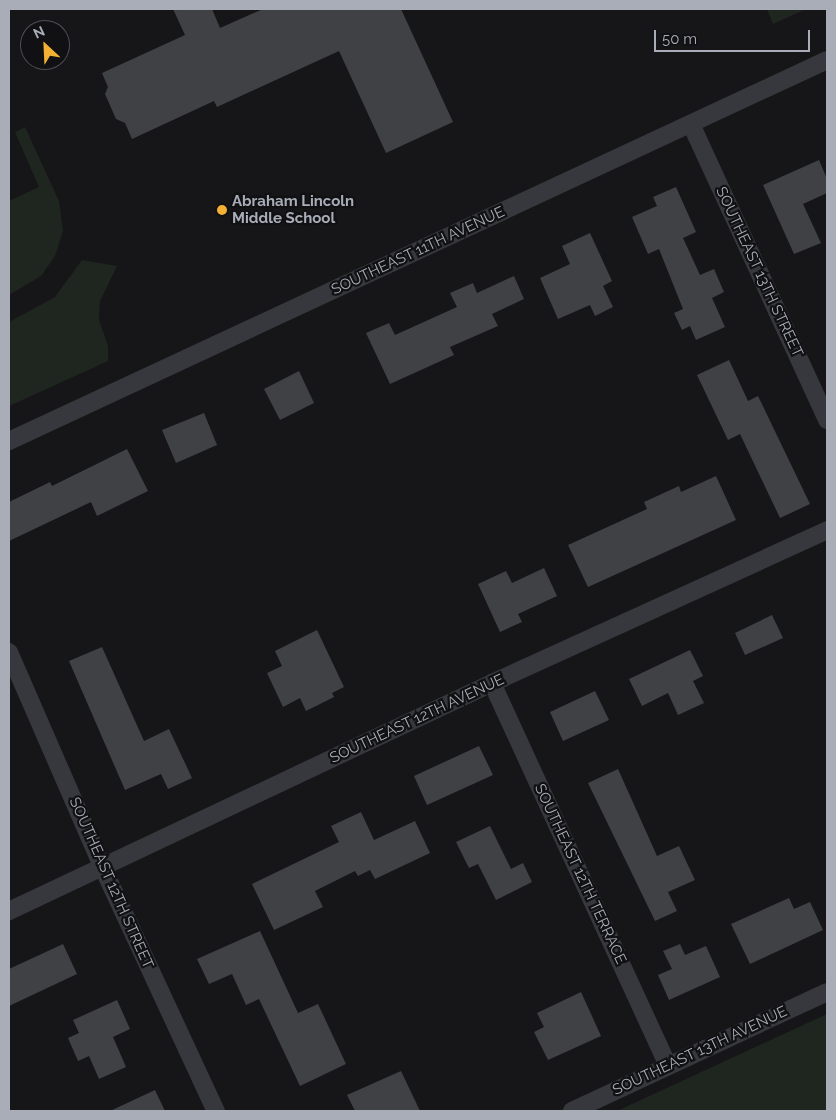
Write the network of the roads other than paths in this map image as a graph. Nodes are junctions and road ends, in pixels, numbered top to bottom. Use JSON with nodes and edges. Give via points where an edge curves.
{"nodes":[{"id":1,"x":827,"y":60,"type":"edge"},
{"id":2,"x":691,"y":124,"type":"junction"},
{"id":3,"x":827,"y":420,"type":"edge"},
{"id":4,"x":9,"y":441,"type":"edge"},
{"id":5,"x":827,"y":530,"type":"edge"},
{"id":6,"x":9,"y":652,"type":"edge"},
{"id":7,"x":492,"y":683,"type":"junction"},
{"id":8,"x":103,"y":868,"type":"junction"},
{"id":9,"x":9,"y":912,"type":"edge"},
{"id":10,"x":827,"y":992,"type":"edge"},
{"id":11,"x":668,"y":1065,"type":"junction"},
{"id":12,"x":216,"y":1111,"type":"edge"},
{"id":13,"x":572,"y":1111,"type":"edge"}],
"edges":[{"from":1,"to":2,"type":"street","name":"SOUTHEAST 11TH AVENUE"},
{"from":2,"to":3,"type":"street","name":"SOUTHEAST 13TH STREET"},
{"from":2,"to":4,"type":"street","name":"SOUTHEAST 11TH AVENUE"},
{"from":5,"to":7,"type":"street","name":"SOUTHEAST 12TH AVENUE"},
{"from":6,"to":8,"type":"street","name":"SOUTHEAST 12TH STREET"},
{"from":7,"to":8,"type":"street","name":"SOUTHEAST 12TH AVENUE"},
{"from":7,"to":11,"type":"street","name":"SOUTHEAST 12TH TERRACE"},
{"from":8,"to":9,"type":"street","name":"SOUTHEAST 12TH AVENUE"},
{"from":8,"to":12,"type":"street","name":"SOUTHEAST 12TH STREET"},
{"from":10,"to":11,"type":"street","name":"SOUTHEAST 13TH AVENUE"},
{"from":11,"to":13,"type":"street","name":"SOUTHEAST 13TH AVENUE"}]}
